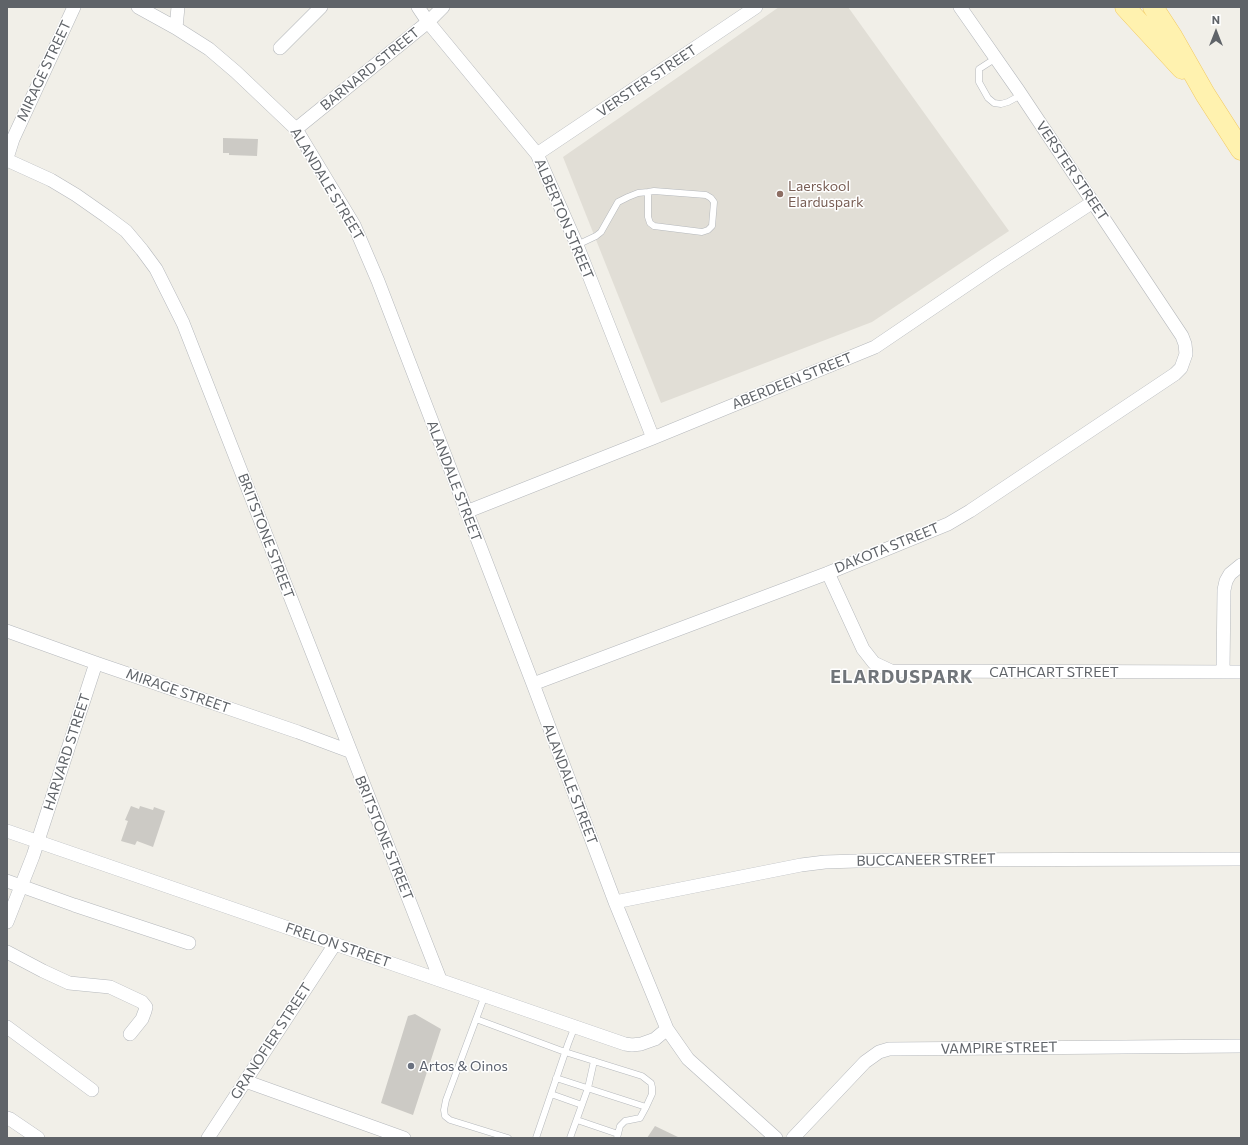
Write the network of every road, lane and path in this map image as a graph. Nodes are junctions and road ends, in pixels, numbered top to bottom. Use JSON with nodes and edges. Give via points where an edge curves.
{"nodes":[{"id":1,"x":74,"y":7,"type":"edge"},
{"id":2,"x":138,"y":7,"type":"edge"},
{"id":3,"x":178,"y":7,"type":"edge"},
{"id":4,"x":321,"y":7,"type":"edge"},
{"id":5,"x":418,"y":7,"type":"edge"},
{"id":6,"x":443,"y":7,"type":"edge"},
{"id":7,"x":756,"y":7,"type":"edge"},
{"id":8,"x":960,"y":7,"type":"edge"},
{"id":9,"x":1125,"y":7,"type":"edge"},
{"id":10,"x":1153,"y":7,"type":"edge"},
{"id":11,"x":428,"y":22,"type":"junction"},
{"id":12,"x":176,"y":28,"type":"junction"},
{"id":13,"x":280,"y":48,"type":"dead end"},
{"id":14,"x":996,"y":58,"type":"junction"},
{"id":15,"x":1205,"y":94,"type":"junction"},
{"id":16,"x":1021,"y":95,"type":"junction"},
{"id":17,"x":296,"y":129,"type":"junction"},
{"id":18,"x":1241,"y":150,"type":"edge"},
{"id":19,"x":537,"y":154,"type":"junction"},
{"id":20,"x":7,"y":159,"type":"edge"},
{"id":21,"x":648,"y":192,"type":"junction"},
{"id":22,"x":1093,"y":202,"type":"junction"},
{"id":23,"x":577,"y":245,"type":"junction"},
{"id":24,"x":1182,"y":336,"type":"joint"},
{"id":25,"x":653,"y":438,"type":"junction"},
{"id":26,"x":466,"y":512,"type":"junction"},
{"id":27,"x":1241,"y":565,"type":"edge"},
{"id":28,"x":828,"y":573,"type":"junction"},
{"id":29,"x":7,"y":631,"type":"edge"},
{"id":30,"x":96,"y":663,"type":"junction"},
{"id":31,"x":1223,"y":672,"type":"junction"},
{"id":32,"x":1241,"y":672,"type":"edge"},
{"id":33,"x":533,"y":684,"type":"junction"},
{"id":34,"x":349,"y":751,"type":"junction"},
{"id":35,"x":7,"y":831,"type":"edge"},
{"id":36,"x":38,"y":842,"type":"junction"},
{"id":37,"x":1241,"y":859,"type":"edge"},
{"id":38,"x":7,"y":881,"type":"edge"},
{"id":39,"x":22,"y":886,"type":"junction"},
{"id":40,"x":615,"y":902,"type":"junction"},
{"id":41,"x":7,"y":922,"type":"edge"},
{"id":42,"x":189,"y":943,"type":"dead end"},
{"id":43,"x":334,"y":944,"type":"junction"},
{"id":44,"x":7,"y":952,"type":"edge"},
{"id":45,"x":440,"y":979,"type":"junction"},
{"id":46,"x":486,"y":995,"type":"junction"},
{"id":47,"x":476,"y":1019,"type":"junction"},
{"id":48,"x":575,"y":1026,"type":"junction"},
{"id":49,"x":7,"y":1027,"type":"edge"},
{"id":50,"x":667,"y":1029,"type":"junction"},
{"id":51,"x":130,"y":1034,"type":"dead end"},
{"id":52,"x":1241,"y":1046,"type":"edge"},
{"id":53,"x":565,"y":1052,"type":"junction"},
{"id":54,"x":594,"y":1061,"type":"junction"},
{"id":55,"x":556,"y":1078,"type":"junction"},
{"id":56,"x":245,"y":1081,"type":"junction"},
{"id":57,"x":588,"y":1088,"type":"junction"},
{"id":58,"x":92,"y":1090,"type":"dead end"},
{"id":59,"x":550,"y":1094,"type":"junction"},
{"id":60,"x":582,"y":1106,"type":"junction"},
{"id":61,"x":646,"y":1107,"type":"junction"},
{"id":62,"x":7,"y":1118,"type":"edge"},
{"id":63,"x":577,"y":1120,"type":"junction"},
{"id":64,"x":617,"y":1136,"type":"edge"},
{"id":65,"x":503,"y":1137,"type":"edge"},
{"id":66,"x":38,"y":1138,"type":"edge"},
{"id":67,"x":208,"y":1138,"type":"edge"},
{"id":68,"x":404,"y":1138,"type":"edge"},
{"id":69,"x":536,"y":1138,"type":"edge"},
{"id":70,"x":570,"y":1138,"type":"edge"},
{"id":71,"x":776,"y":1138,"type":"edge"},
{"id":72,"x":793,"y":1138,"type":"edge"}],
"edges":[{"from":1,"to":20,"type":"street","name":"MIRAGE STREET","via":[[13,139]]},
{"from":2,"to":12,"type":"street","name":"ALANDALE STREET"},
{"from":3,"to":12,"type":"street"},
{"from":4,"to":13,"type":"street"},
{"from":5,"to":11,"type":"street","name":"ALBERTON STREET"},
{"from":6,"to":11,"type":"street","name":"BARNARD STREET"},
{"from":7,"to":19,"type":"street","name":"VERSTER STREET"},
{"from":8,"to":14,"type":"street","name":"VERSTER STREET"},
{"from":9,"to":15,"type":"main road"},
{"from":10,"to":15,"type":"main road"},
{"from":11,"to":17,"type":"street","name":"BARNARD STREET"},
{"from":11,"to":19,"type":"street","name":"ALBERTON STREET"},
{"from":12,"to":17,"type":"street","name":"ALANDALE STREET","via":[[209,49]]},
{"from":14,"to":16,"type":"street","name":"VERSTER STREET"},
{"from":14,"to":16,"type":"lane","via":[[979,69],[979,82],[988,98],[994,103],[1001,104]]},
{"from":15,"to":18,"type":"main road"},
{"from":16,"to":22,"type":"street","name":"VERSTER STREET"},
{"from":17,"to":26,"type":"street","name":"ALANDALE STREET","via":[[354,225]]},
{"from":19,"to":23,"type":"street","name":"ALBERTON STREET"},
{"from":20,"to":34,"type":"street","name":"BRITSTONE STREET","via":[[51,180],[106,216],[130,236],[156,269],[183,324]]},
{"from":21,"to":21,"type":"lane","via":[[706,195],[714,202],[712,226],[702,232],[654,226],[648,217]]},
{"from":21,"to":23,"type":"lane","via":[[638,192],[618,202],[600,232]]},
{"from":22,"to":24,"type":"street","name":"VERSTER STREET"},
{"from":22,"to":25,"type":"street","name":"ABERDEEN STREET","via":[[875,347]]},
{"from":23,"to":25,"type":"street","name":"ALBERTON STREET"},
{"from":24,"to":28,"type":"street","name":"DAKOTA STREET","via":[[1186,354],[1181,368],[1175,374],[960,518]]},
{"from":25,"to":26,"type":"street","name":"ABERDEEN STREET"},
{"from":26,"to":33,"type":"street","name":"ALANDALE STREET"},
{"from":27,"to":31,"type":"street","via":[[1230,574],[1224,590]]},
{"from":28,"to":31,"type":"street","name":"CATHCART STREET","via":[[863,650],[874,662],[891,671]]},
{"from":28,"to":33,"type":"street","name":"DAKOTA STREET"},
{"from":29,"to":30,"type":"street","name":"MIRAGE STREET"},
{"from":30,"to":34,"type":"street","name":"MIRAGE STREET"},
{"from":30,"to":36,"type":"street","name":"HARVARD STREET"},
{"from":31,"to":32,"type":"street","name":"CATHCART STREET"},
{"from":33,"to":40,"type":"street","name":"ALANDALE STREET"},
{"from":34,"to":45,"type":"street","name":"BRITSTONE STREET"},
{"from":35,"to":36,"type":"street","name":"FRELON STREET"},
{"from":36,"to":39,"type":"street","name":"HARVARD STREET"},
{"from":36,"to":43,"type":"street","name":"FRELON STREET"},
{"from":37,"to":40,"type":"street","name":"BUCCANEER STREET","via":[[825,862]]},
{"from":38,"to":39,"type":"street"},
{"from":39,"to":41,"type":"street","name":"HARVARD STREET"},
{"from":39,"to":42,"type":"street"},
{"from":40,"to":50,"type":"street","name":"ALANDALE STREET"},
{"from":43,"to":45,"type":"street","name":"FRELON STREET"},
{"from":43,"to":56,"type":"street","name":"GRANOFIER STREET"},
{"from":44,"to":51,"type":"street","via":[[69,982],[110,986],[142,1002],[146,1011]]},
{"from":45,"to":46,"type":"street","name":"FRELON STREET"},
{"from":46,"to":47,"type":"lane"},
{"from":46,"to":48,"type":"street","name":"FRELON STREET"},
{"from":47,"to":53,"type":"lane"},
{"from":47,"to":65,"type":"lane","via":[[446,1100],[445,1116],[450,1120]]},
{"from":48,"to":50,"type":"street","name":"FRELON STREET","via":[[632,1045],[656,1039]]},
{"from":48,"to":53,"type":"lane"},
{"from":49,"to":58,"type":"street"},
{"from":50,"to":71,"type":"street","name":"ALANDALE STREET","via":[[688,1059]]},
{"from":52,"to":72,"type":"street","name":"VAMPIRE STREET","via":[[888,1049],[865,1062]]},
{"from":53,"to":54,"type":"lane"},
{"from":53,"to":55,"type":"lane"},
{"from":54,"to":57,"type":"lane"},
{"from":54,"to":61,"type":"lane","via":[[646,1078],[652,1088]]},
{"from":55,"to":57,"type":"lane"},
{"from":55,"to":59,"type":"lane"},
{"from":56,"to":67,"type":"street","name":"GRANOFIER STREET"},
{"from":56,"to":68,"type":"street"},
{"from":57,"to":60,"type":"lane"},
{"from":57,"to":61,"type":"lane"},
{"from":59,"to":60,"type":"lane"},
{"from":59,"to":69,"type":"lane"},
{"from":60,"to":63,"type":"lane"},
{"from":61,"to":64,"type":"lane","via":[[640,1118],[625,1121],[620,1126]]},
{"from":62,"to":66,"type":"street"},
{"from":63,"to":64,"type":"lane"},
{"from":63,"to":70,"type":"lane"}]}
